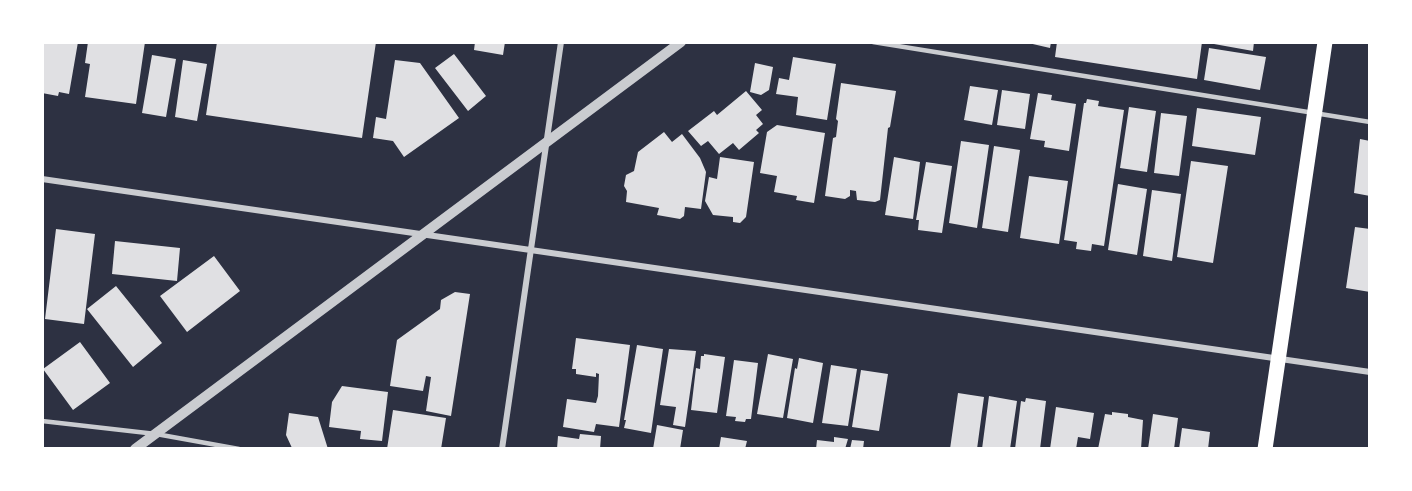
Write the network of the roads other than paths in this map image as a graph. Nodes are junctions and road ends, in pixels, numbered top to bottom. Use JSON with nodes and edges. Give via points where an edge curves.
{"nodes":[{"id":1,"x":561,"y":42,"type":"edge"},
{"id":2,"x":681,"y":42,"type":"edge"},
{"id":3,"x":873,"y":42,"type":"edge"},
{"id":4,"x":1325,"y":42,"type":"edge"},
{"id":5,"x":1314,"y":114,"type":"junction"},
{"id":6,"x":1370,"y":122,"type":"edge"},
{"id":7,"x":547,"y":142,"type":"junction"},
{"id":8,"x":42,"y":179,"type":"edge"},
{"id":9,"x":424,"y":235,"type":"junction"},
{"id":10,"x":531,"y":250,"type":"junction"},
{"id":11,"x":1278,"y":359,"type":"junction"},
{"id":12,"x":1370,"y":372,"type":"edge"},
{"id":13,"x":42,"y":421,"type":"edge"},
{"id":14,"x":156,"y":434,"type":"junction"},
{"id":15,"x":135,"y":449,"type":"edge"},
{"id":16,"x":240,"y":449,"type":"edge"},
{"id":17,"x":502,"y":449,"type":"edge"},
{"id":18,"x":1265,"y":449,"type":"edge"}],
"edges":[{"from":1,"to":7,"type":"street"},
{"from":2,"to":7,"type":"street"},
{"from":3,"to":5,"type":"lane"},
{"from":4,"to":5,"type":"main road"},
{"from":5,"to":6,"type":"lane"},
{"from":5,"to":11,"type":"main road"},
{"from":7,"to":9,"type":"street"},
{"from":7,"to":10,"type":"street"},
{"from":8,"to":9,"type":"street"},
{"from":9,"to":10,"type":"street"},
{"from":9,"to":14,"type":"street"},
{"from":10,"to":11,"type":"street"},
{"from":10,"to":17,"type":"street"},
{"from":11,"to":12,"type":"street"},
{"from":11,"to":18,"type":"main road"},
{"from":13,"to":14,"type":"lane"},
{"from":14,"to":15,"type":"street"},
{"from":14,"to":16,"type":"lane"}]}
